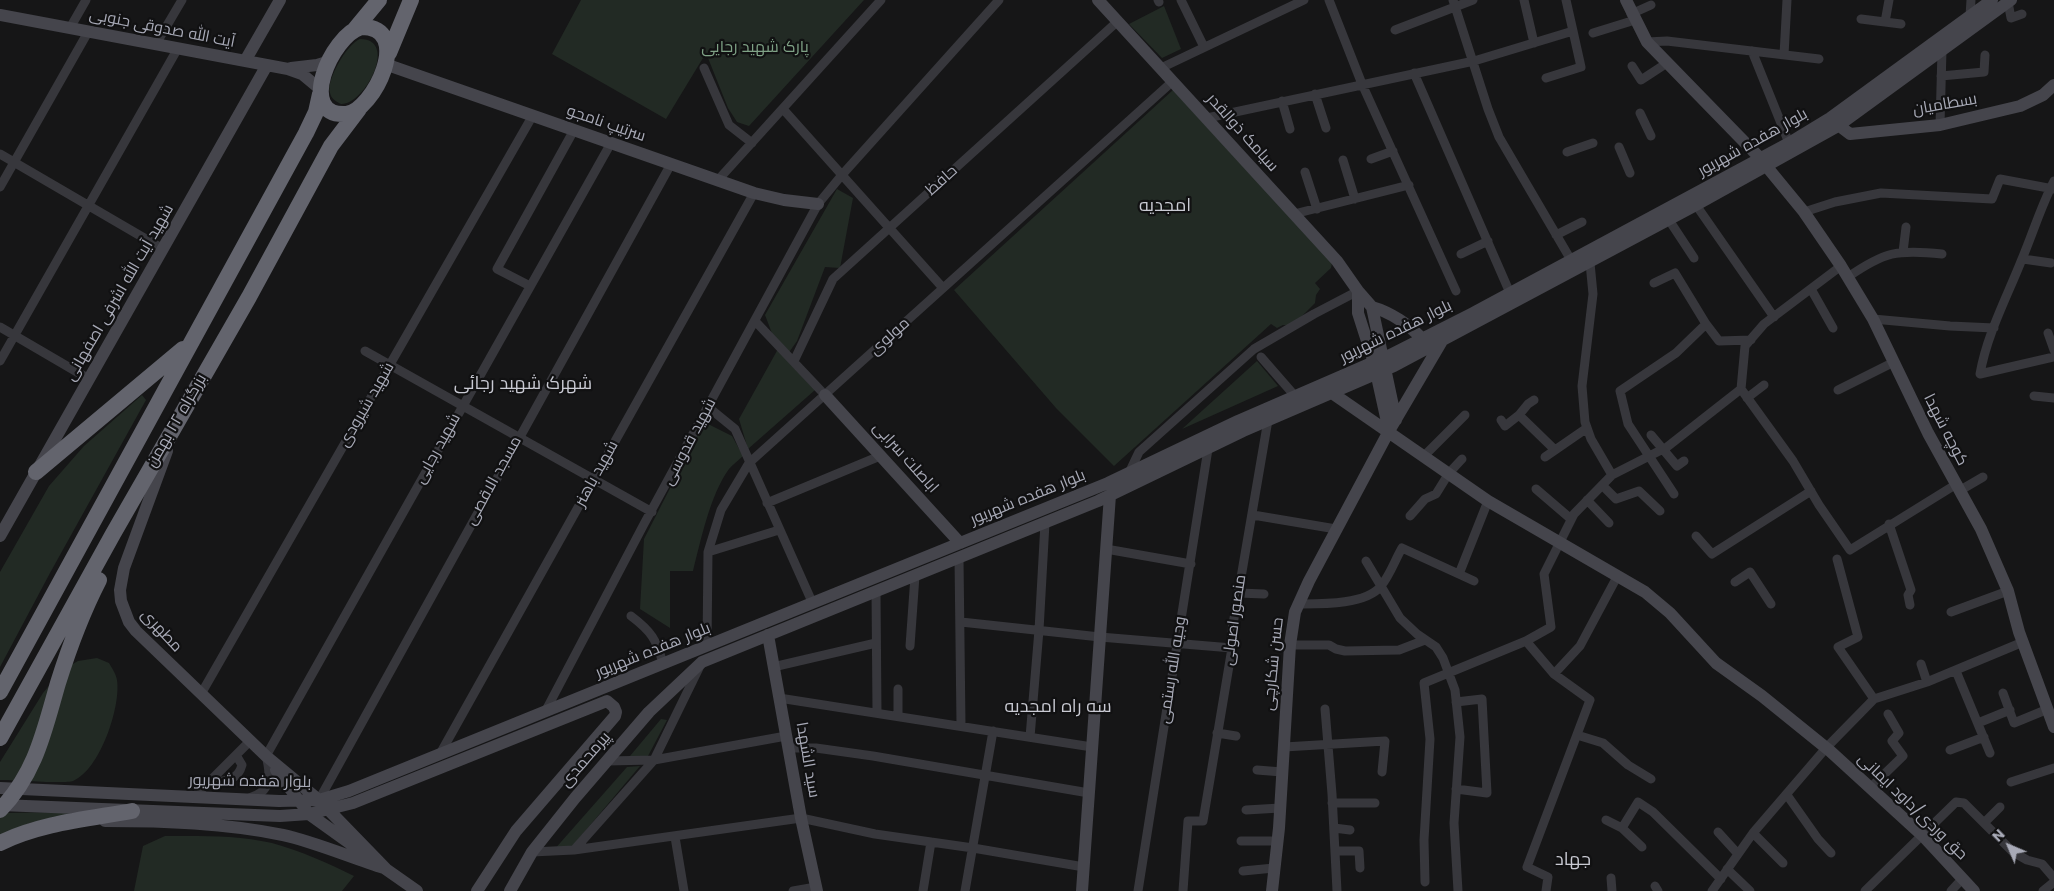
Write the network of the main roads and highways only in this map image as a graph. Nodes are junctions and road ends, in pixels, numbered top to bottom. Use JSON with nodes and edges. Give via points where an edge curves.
{"nodes":[{"id":1,"x":280,"y":0,"type":"edge"},
{"id":2,"x":379,"y":0,"type":"edge"},
{"id":3,"x":410,"y":0,"type":"edge"},
{"id":4,"x":1098,"y":0,"type":"edge"},
{"id":5,"x":1626,"y":0,"type":"edge"},
{"id":6,"x":1992,"y":0,"type":"edge"},
{"id":7,"x":2010,"y":1,"type":"edge"},
{"id":8,"x":0,"y":15,"type":"edge"},
{"id":9,"x":355,"y":29,"type":"junction"},
{"id":10,"x":387,"y":59,"type":"junction"},
{"id":11,"x":245,"y":61,"type":"junction"},
{"id":12,"x":330,"y":61,"type":"junction"},
{"id":13,"x":267,"y":65,"type":"junction"},
{"id":14,"x":288,"y":69,"type":"junction"},
{"id":15,"x":2054,"y":85,"type":"edge"},
{"id":16,"x":320,"y":91,"type":"junction"},
{"id":17,"x":359,"y":109,"type":"junction"},
{"id":18,"x":1834,"y":122,"type":"junction"},
{"id":19,"x":1763,"y":163,"type":"junction"},
{"id":20,"x":818,"y":204,"type":"road end"},
{"id":21,"x":1358,"y":291,"type":"junction"},
{"id":22,"x":1372,"y":307,"type":"junction"},
{"id":23,"x":1422,"y":339,"type":"junction"},
{"id":24,"x":1442,"y":341,"type":"junction"},
{"id":25,"x":190,"y":342,"type":"junction"},
{"id":26,"x":1380,"y":367,"type":"junction"},
{"id":27,"x":206,"y":370,"type":"junction"},
{"id":28,"x":1332,"y":393,"type":"junction"},
{"id":29,"x":825,"y":395,"type":"road end"},
{"id":30,"x":1396,"y":420,"type":"junction"},
{"id":31,"x":1389,"y":431,"type":"junction"},
{"id":32,"x":172,"y":438,"type":"junction"},
{"id":33,"x":36,"y":472,"type":"junction"},
{"id":34,"x":1110,"y":495,"type":"junction"},
{"id":35,"x":1,"y":532,"type":"edge"},
{"id":36,"x":960,"y":543,"type":"junction"},
{"id":37,"x":768,"y":635,"type":"junction"},
{"id":38,"x":702,"y":662,"type":"joint"},
{"id":39,"x":0,"y":692,"type":"edge"},
{"id":40,"x":607,"y":701,"type":"joint"},
{"id":41,"x":2054,"y":727,"type":"edge"},
{"id":42,"x":0,"y":738,"type":"edge"},
{"id":43,"x":266,"y":756,"type":"junction"},
{"id":44,"x":0,"y":788,"type":"edge"},
{"id":45,"x":319,"y":800,"type":"junction"},
{"id":46,"x":298,"y":801,"type":"junction"},
{"id":47,"x":0,"y":806,"type":"edge"},
{"id":48,"x":0,"y":810,"type":"edge"},
{"id":49,"x":330,"y":810,"type":"junction"},
{"id":50,"x":132,"y":811,"type":"junction"},
{"id":51,"x":309,"y":814,"type":"junction"},
{"id":52,"x":77,"y":821,"type":"junction"},
{"id":53,"x":0,"y":842,"type":"edge"},
{"id":54,"x":386,"y":869,"type":"junction"},
{"id":55,"x":816,"y":889,"type":"edge"},
{"id":56,"x":417,"y":891,"type":"edge"},
{"id":57,"x":477,"y":891,"type":"edge"},
{"id":58,"x":510,"y":891,"type":"edge"},
{"id":59,"x":1082,"y":891,"type":"edge"},
{"id":60,"x":1272,"y":891,"type":"edge"},
{"id":61,"x":1974,"y":891,"type":"edge"}],
"edges":[{"from":1,"to":11,"type":"main road"},
{"from":2,"to":9,"type":"highway"},
{"from":3,"to":10,"type":"highway"},
{"from":4,"to":21,"type":"main road","name":"سیامک ذوالقدر","via":[[1337,261]]},
{"from":5,"to":19,"type":"main road","name":"کوچه شهدا","via":[[1647,42]]},
{"from":6,"to":18,"type":"main road","name":"بلوار هفده شهریور"},
{"from":7,"to":18,"type":"main road","name":"بلوار هفده شهریور"},
{"from":8,"to":11,"type":"main road","name":"آیت الله صدوقی جنوبی"},
{"from":9,"to":10,"type":"highway","via":[[367,27],[379,32],[386,41]]},
{"from":9,"to":12,"type":"highway","via":[[340,42]]},
{"from":10,"to":17,"type":"highway","via":[[375,87]]},
{"from":10,"to":20,"type":"main road","name":"سرتیپ نامجو","via":[[574,130],[754,193]]},
{"from":11,"to":13,"type":"main road","name":"آیت الله صدوقی جنوبی"},
{"from":12,"to":14,"type":"main road"},
{"from":12,"to":16,"type":"highway"},
{"from":13,"to":14,"type":"main road","name":"آیت الله صدوقی جنوبی"},
{"from":13,"to":33,"type":"main road","name":"شهید آیت الله اشرفی اصفهانی"},
{"from":14,"to":16,"type":"main road","via":[[302,74]]},
{"from":15,"to":18,"type":"main road","name":"بسطامیان","via":[[2043,95],[2020,106],[1940,125],[1853,134],[1844,132]]},
{"from":16,"to":17,"type":"highway","via":[[325,105],[335,112],[348,114]]},
{"from":16,"to":25,"type":"highway","name":"بزرگراه ۲۲ بهمن","via":[[316,112],[306,133]]},
{"from":17,"to":27,"type":"highway","name":"بزرگراه ۲۲ بهمن","via":[[331,146]]},
{"from":18,"to":19,"type":"main road","name":"بلوار هفده شهریور"},
{"from":18,"to":19,"type":"main road","name":"بلوار هفده شهریور","via":[[1789,143]]},
{"from":19,"to":23,"type":"main road","name":"بلوار هفده شهریور"},
{"from":19,"to":24,"type":"main road","name":"بلوار هفده شهریور","via":[[1696,206]]},
{"from":19,"to":41,"type":"main road","name":"کوچه شهدا","via":[[1804,212],[1873,319],[1957,488],[1981,529],[2008,591]]},
{"from":21,"to":22,"type":"main road","name":"سیامک ذوالقدر"},
{"from":21,"to":26,"type":"main road","via":[[1358,313]]},
{"from":22,"to":23,"type":"main road","via":[[1383,310]]},
{"from":22,"to":26,"type":"main road","name":"سیامک ذوالقدر"},
{"from":23,"to":26,"type":"main road","name":"بلوار هفده شهریور"},
{"from":24,"to":26,"type":"main road","name":"بلوار هفده شهریور"},
{"from":24,"to":30,"type":"main road","name":"حسن شکارچی"},
{"from":25,"to":33,"type":"highway"},
{"from":25,"to":39,"type":"highway","name":"بزرگراه ۲۲ بهمن"},
{"from":26,"to":28,"type":"main road","name":"بلوار هفده شهریور"},
{"from":26,"to":30,"type":"main road"},
{"from":26,"to":31,"type":"main road"},
{"from":26,"to":36,"type":"main road","name":"بلوار هفده شهریور","via":[[1295,396],[1129,473]]},
{"from":27,"to":32,"type":"highway"},
{"from":27,"to":42,"type":"highway","name":"بزرگراه ۲۲ بهمن"},
{"from":28,"to":31,"type":"main road","name":"حق وردی/داود ایمانی"},
{"from":28,"to":34,"type":"main road","name":"بلوار هفده شهریور"},
{"from":29,"to":36,"type":"main road","name":"اباصلت سرابی"},
{"from":30,"to":31,"type":"main road","name":"حسن شکارچی"},
{"from":31,"to":60,"type":"main road","name":"حسن شکارچی","via":[[1295,612]]},
{"from":31,"to":61,"type":"main road","name":"حق وردی/داود ایمانی","via":[[1488,501],[1645,592],[1670,613],[1716,663],[1826,748],[1923,836]]},
{"from":32,"to":43,"type":"main road","name":"مطهری","via":[[124,568],[121,601],[136,631]]},
{"from":32,"to":48,"type":"highway","via":[[77,627],[39,750],[26,776]]},
{"from":33,"to":35,"type":"main road","name":"شهید آیت الله اشرفی اصفهانی"},
{"from":34,"to":37,"type":"main road","name":"بلوار هفده شهریور"},
{"from":34,"to":59,"type":"main road"},
{"from":36,"to":45,"type":"main road","name":"بلوار هفده شهریور","via":[[349,791]]},
{"from":37,"to":38,"type":"main road","name":"بلوار هفده شهریور"},
{"from":37,"to":55,"type":"main road","name":"سید الشهدا"},
{"from":38,"to":58,"type":"main road","name":"پیرمحمدی","via":[[649,712],[575,798],[532,852]]},
{"from":40,"to":49,"type":"main road","name":"بلوار هفده شهریور"},
{"from":40,"to":57,"type":"main road","name":"پیرمحمدی","via":[[614,707],[615,716],[516,831]]},
{"from":43,"to":45,"type":"main road"},
{"from":43,"to":46,"type":"main road"},
{"from":44,"to":46,"type":"main road","name":"بلوار هفده شهریور"},
{"from":45,"to":46,"type":"main road","name":"بلوار هفده شهریور"},
{"from":45,"to":49,"type":"main road"},
{"from":46,"to":51,"type":"main road"},
{"from":47,"to":50,"type":"main road","name":"بلوار هفده شهریور"},
{"from":49,"to":51,"type":"main road","name":"بلوار هفده شهریور"},
{"from":49,"to":54,"type":"main road"},
{"from":50,"to":51,"type":"main road","name":"بلوار هفده شهریور"},
{"from":50,"to":52,"type":"highway"},
{"from":51,"to":54,"type":"main road"},
{"from":52,"to":53,"type":"highway","via":[[41,828]]},
{"from":52,"to":54,"type":"main road","via":[[189,823],[252,829],[285,835]]},
{"from":54,"to":56,"type":"main road"}]}
